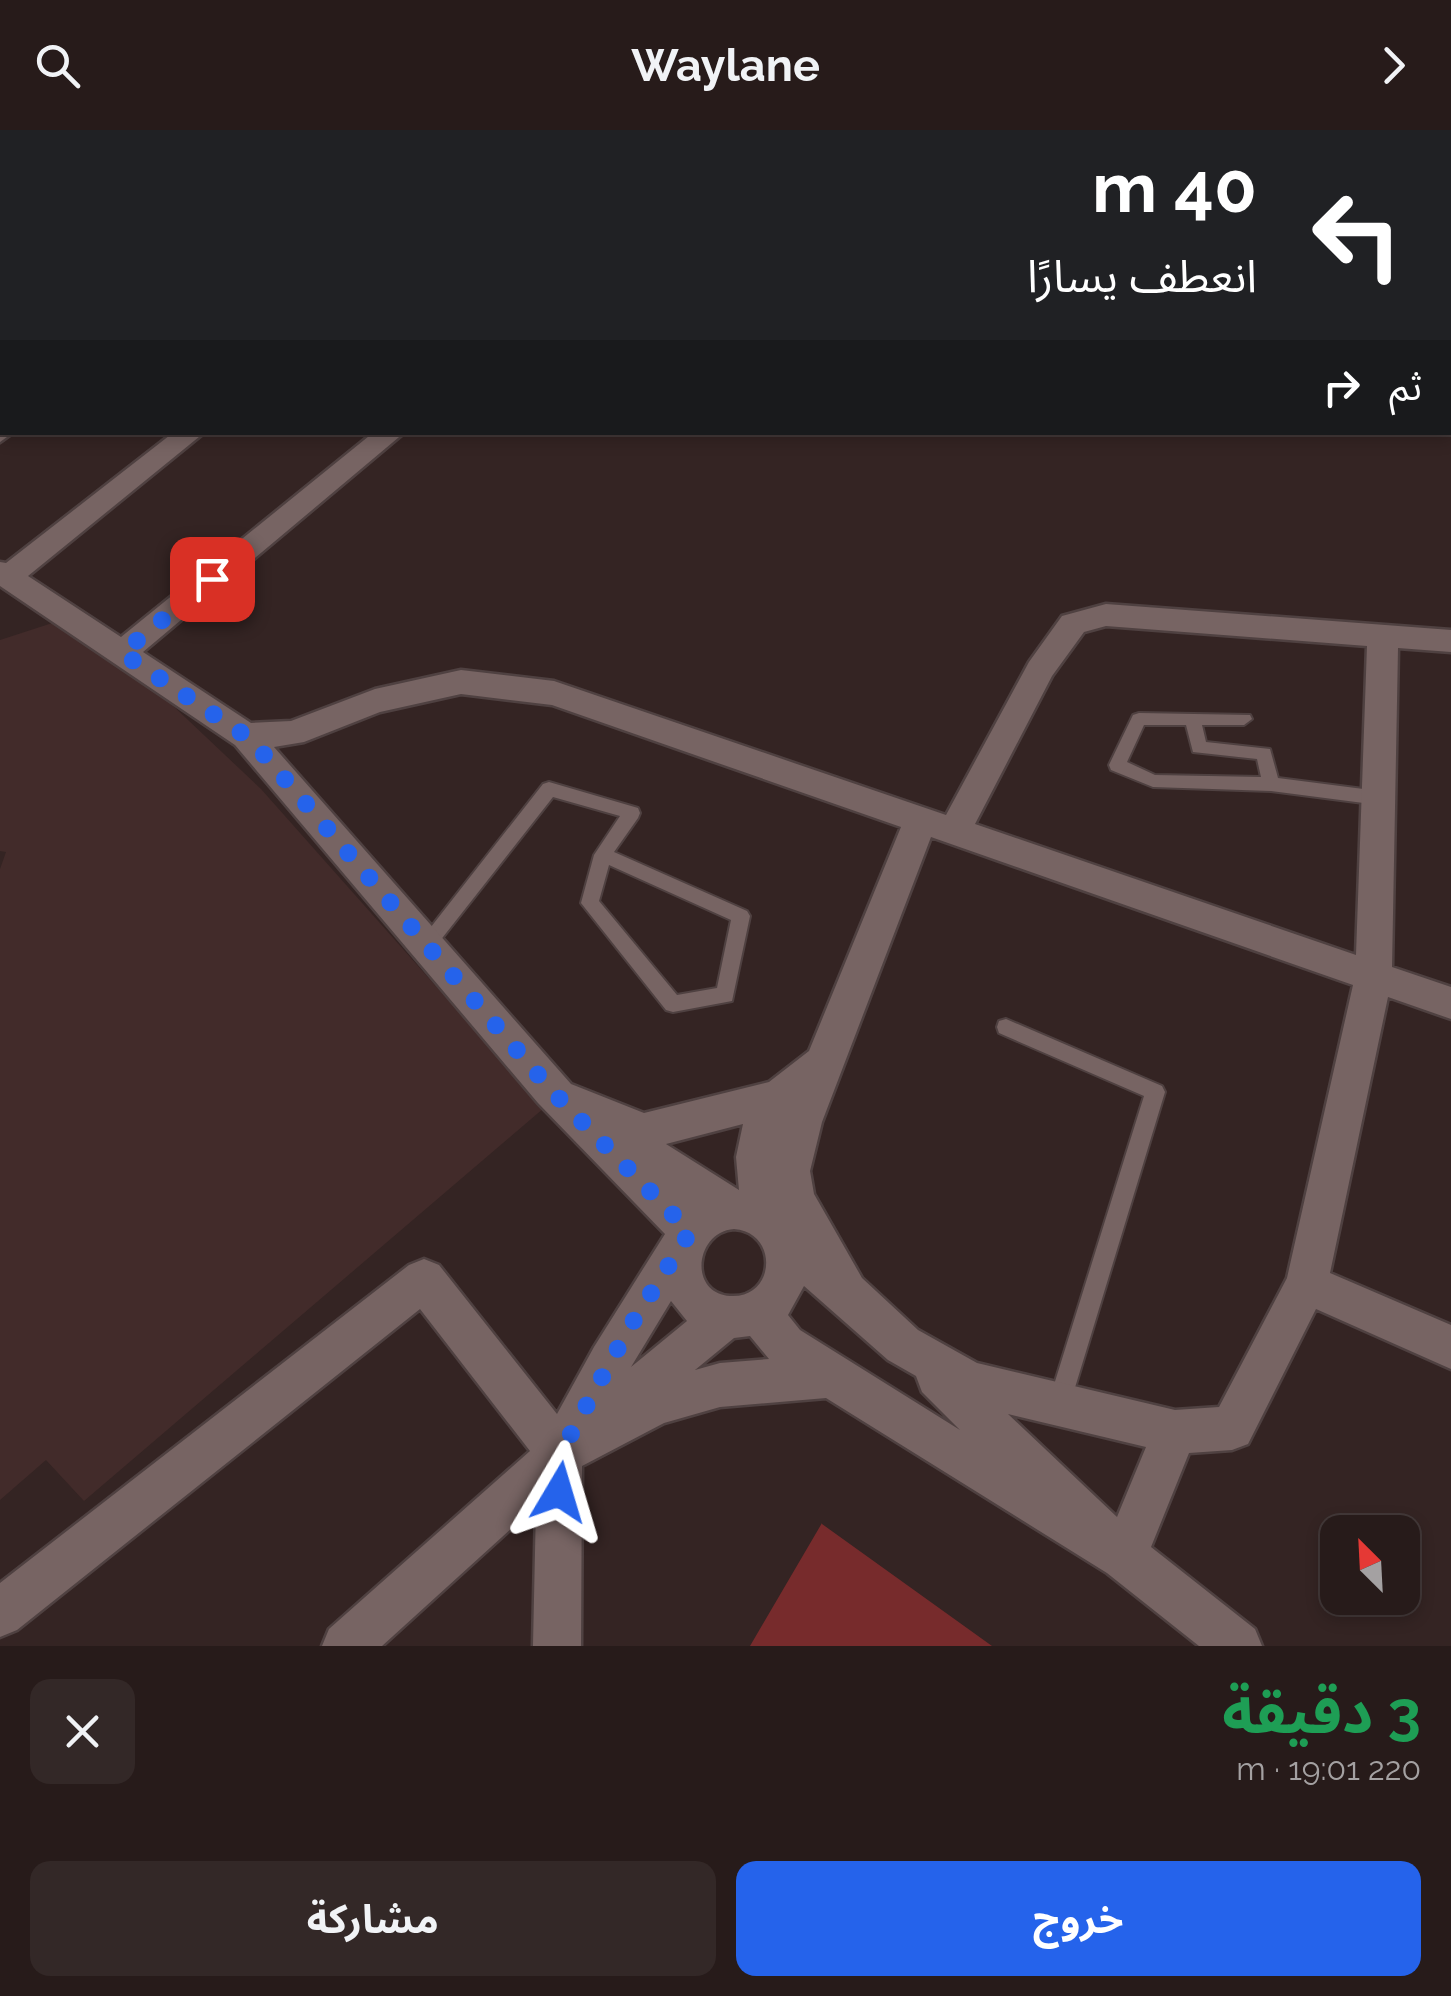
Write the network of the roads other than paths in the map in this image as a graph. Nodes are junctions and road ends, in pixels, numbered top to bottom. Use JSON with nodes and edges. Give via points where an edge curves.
{"nodes":[{"id":1,"x":188,"y":435,"type":"edge"},
{"id":2,"x":388,"y":435,"type":"edge"},
{"id":3,"x":4,"y":574,"type":"edge"},
{"id":4,"x":1383,"y":636,"type":"junction"},
{"id":5,"x":1451,"y":641,"type":"edge"},
{"id":6,"x":122,"y":653,"type":"junction"},
{"id":7,"x":1193,"y":719,"type":"junction"},
{"id":8,"x":1244,"y":719,"type":"dead end"},
{"id":9,"x":246,"y":736,"type":"junction"},
{"id":10,"x":1271,"y":784,"type":"junction"},
{"id":11,"x":1379,"y":798,"type":"junction"},
{"id":12,"x":937,"y":827,"type":"junction"},
{"id":13,"x":603,"y":856,"type":"junction"},
{"id":14,"x":426,"y":946,"type":"junction"},
{"id":15,"x":1374,"y":976,"type":"junction"},
{"id":16,"x":1451,"y":1004,"type":"edge"},
{"id":17,"x":1006,"y":1027,"type":"dead end"},
{"id":18,"x":823,"y":1062,"type":"junction"},
{"id":19,"x":550,"y":1088,"type":"junction"},
{"id":20,"x":778,"y":1097,"type":"junction"},
{"id":21,"x":728,"y":1209,"type":"junction"},
{"id":22,"x":690,"y":1232,"type":"junction"},
{"id":23,"x":777,"y":1233,"type":"junction"},
{"id":24,"x":1308,"y":1284,"type":"junction"},
{"id":25,"x":852,"y":1297,"type":"junction"},
{"id":26,"x":742,"y":1314,"type":"junction"},
{"id":27,"x":902,"y":1344,"type":"junction"},
{"id":28,"x":1451,"y":1347,"type":"edge"},
{"id":29,"x":831,"y":1376,"type":"junction"},
{"id":30,"x":1059,"y":1404,"type":"junction"},
{"id":31,"x":1175,"y":1432,"type":"junction"},
{"id":32,"x":560,"y":1454,"type":"junction"},
{"id":33,"x":1124,"y":1556,"type":"junction"},
{"id":34,"x":0,"y":1613,"type":"edge"},
{"id":35,"x":346,"y":1646,"type":"edge"},
{"id":36,"x":557,"y":1646,"type":"edge"},
{"id":37,"x":1238,"y":1646,"type":"edge"}],
"edges":[{"from":1,"to":3,"type":"street"},
{"from":2,"to":6,"type":"street"},
{"from":3,"to":6,"type":"street"},
{"from":4,"to":5,"type":"street"},
{"from":4,"to":11,"type":"street"},
{"from":4,"to":12,"type":"street","via":[[1106,616],[1073,624]]},
{"from":6,"to":9,"type":"street"},
{"from":7,"to":8,"type":"lane"},
{"from":7,"to":10,"type":"lane","via":[[1199,748],[1264,753]]},
{"from":7,"to":10,"type":"lane","via":[[1138,719],[1117,765],[1154,781]]},
{"from":9,"to":12,"type":"street","via":[[293,733],[375,701],[461,682],[554,694]]},
{"from":9,"to":14,"type":"street"},
{"from":10,"to":11,"type":"lane"},
{"from":11,"to":15,"type":"street"},
{"from":12,"to":15,"type":"street"},
{"from":12,"to":18,"type":"street"},
{"from":13,"to":13,"type":"lane","via":[[741,916],[725,995],[673,1004],[590,903]]},
{"from":13,"to":14,"type":"lane","via":[[632,813],[549,789]]},
{"from":14,"to":19,"type":"street"},
{"from":15,"to":16,"type":"street"},
{"from":15,"to":24,"type":"street"},
{"from":17,"to":30,"type":"lane","via":[[1155,1092]]},
{"from":18,"to":20,"type":"street"},
{"from":18,"to":25,"type":"street","via":[[790,1180]]},
{"from":19,"to":20,"type":"street","via":[[643,1132]]},
{"from":19,"to":21,"type":"street"},
{"from":19,"to":22,"type":"street"},
{"from":20,"to":23,"type":"street","via":[[762,1117],[754,1175]]},
{"from":21,"to":22,"type":"street"},
{"from":21,"to":23,"type":"street","via":[[752,1212]]},
{"from":22,"to":26,"type":"street","via":[[682,1247],[683,1284],[708,1310]]},
{"from":22,"to":32,"type":"street"},
{"from":23,"to":25,"type":"street"},
{"from":23,"to":26,"type":"street","via":[[788,1276],[771,1302]]},
{"from":24,"to":28,"type":"street"},
{"from":24,"to":31,"type":"street","via":[[1232,1428]]},
{"from":25,"to":27,"type":"street"},
{"from":26,"to":29,"type":"street"},
{"from":26,"to":32,"type":"street"},
{"from":27,"to":30,"type":"street","via":[[970,1383]]},
{"from":27,"to":33,"type":"street"},
{"from":29,"to":32,"type":"street","via":[[720,1386],[657,1404]]},
{"from":29,"to":33,"type":"street"},
{"from":30,"to":31,"type":"street"},
{"from":31,"to":33,"type":"street"},
{"from":32,"to":34,"type":"street","via":[[424,1280]]},
{"from":32,"to":35,"type":"street"},
{"from":32,"to":36,"type":"street"},
{"from":33,"to":37,"type":"street"}]}
